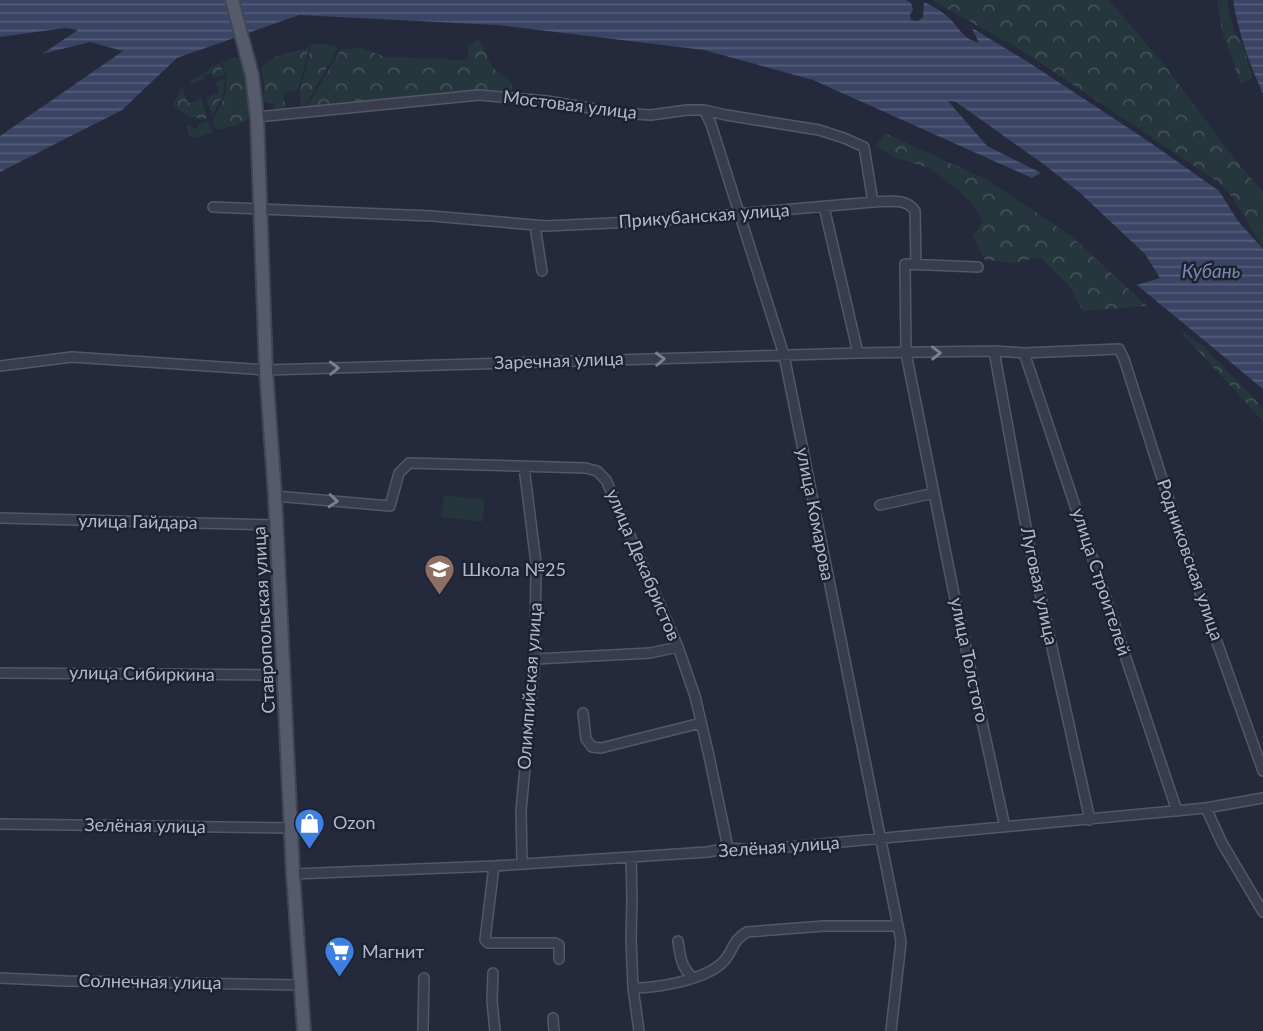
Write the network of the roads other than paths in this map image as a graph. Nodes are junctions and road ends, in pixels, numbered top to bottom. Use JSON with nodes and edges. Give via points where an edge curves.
{"nodes":[{"id":1,"x":232,"y":0,"type":"edge"},
{"id":2,"x":705,"y":110,"type":"junction"},
{"id":3,"x":257,"y":117,"type":"junction"},
{"id":4,"x":873,"y":202,"type":"junction"},
{"id":5,"x":213,"y":207,"type":"dead end"},
{"id":6,"x":824,"y":207,"type":"junction"},
{"id":7,"x":260,"y":208,"type":"junction"},
{"id":8,"x":740,"y":214,"type":"junction"},
{"id":9,"x":535,"y":226,"type":"junction"},
{"id":10,"x":916,"y":264,"type":"junction"},
{"id":11,"x":978,"y":267,"type":"dead end"},
{"id":12,"x":542,"y":271,"type":"dead end"},
{"id":13,"x":1119,"y":349,"type":"joint"},
{"id":14,"x":994,"y":351,"type":"junction"},
{"id":15,"x":1024,"y":352,"type":"junction"},
{"id":16,"x":858,"y":353,"type":"junction"},
{"id":17,"x":906,"y":353,"type":"junction"},
{"id":18,"x":784,"y":355,"type":"junction"},
{"id":19,"x":0,"y":366,"type":"edge"},
{"id":20,"x":266,"y":370,"type":"junction"},
{"id":21,"x":524,"y":467,"type":"junction"},
{"id":22,"x":934,"y":493,"type":"junction"},
{"id":23,"x":275,"y":495,"type":"junction"},
{"id":24,"x":880,"y":505,"type":"dead end"},
{"id":25,"x":0,"y":518,"type":"edge"},
{"id":26,"x":277,"y":525,"type":"junction"},
{"id":27,"x":678,"y":647,"type":"junction"},
{"id":28,"x":535,"y":659,"type":"junction"},
{"id":29,"x":0,"y":673,"type":"edge"},
{"id":30,"x":284,"y":675,"type":"junction"},
{"id":31,"x":583,"y":713,"type":"dead end"},
{"id":32,"x":701,"y":723,"type":"junction"},
{"id":33,"x":1263,"y":771,"type":"edge"},
{"id":34,"x":1263,"y":798,"type":"edge"},
{"id":35,"x":1206,"y":808,"type":"junction"},
{"id":36,"x":1177,"y":811,"type":"junction"},
{"id":37,"x":1090,"y":820,"type":"junction"},
{"id":38,"x":0,"y":824,"type":"edge"},
{"id":39,"x":1005,"y":827,"type":"junction"},
{"id":40,"x":291,"y":828,"type":"junction"},
{"id":41,"x":880,"y":839,"type":"junction"},
{"id":42,"x":728,"y":848,"type":"junction"},
{"id":43,"x":631,"y":857,"type":"junction"},
{"id":44,"x":522,"y":863,"type":"junction"},
{"id":45,"x":494,"y":866,"type":"junction"},
{"id":46,"x":293,"y":874,"type":"junction"},
{"id":47,"x":1263,"y":912,"type":"edge"},
{"id":48,"x":898,"y":926,"type":"junction"},
{"id":49,"x":678,"y":941,"type":"dead end"},
{"id":50,"x":559,"y":958,"type":"dead end"},
{"id":51,"x":493,"y":973,"type":"dead end"},
{"id":52,"x":0,"y":978,"type":"edge"},
{"id":53,"x":424,"y":978,"type":"dead end"},
{"id":54,"x":693,"y":978,"type":"junction"},
{"id":55,"x":300,"y":985,"type":"junction"},
{"id":56,"x":633,"y":988,"type":"junction"},
{"id":57,"x":554,"y":1018,"type":"dead end"},
{"id":58,"x":304,"y":1031,"type":"edge"},
{"id":59,"x":423,"y":1031,"type":"edge"},
{"id":60,"x":495,"y":1031,"type":"edge"},
{"id":61,"x":554,"y":1031,"type":"edge"},
{"id":62,"x":639,"y":1031,"type":"edge"},
{"id":63,"x":891,"y":1031,"type":"edge"}],
"edges":[{"from":1,"to":3,"type":"main road","name":"Ставропольская улица","via":[[256,93]]},
{"from":2,"to":3,"type":"street","name":"Мостовая улица","via":[[651,115],[479,95]]},
{"from":2,"to":4,"type":"street","name":"Мостовая улица","via":[[819,130],[864,147]]},
{"from":2,"to":8,"type":"street","name":"улица Комарова"},
{"from":3,"to":7,"type":"main road","name":"Ставропольская улица"},
{"from":4,"to":6,"type":"street","name":"Прикубанская улица"},
{"from":4,"to":10,"type":"street","name":"Прикубанская улица","via":[[902,202],[915,211]]},
{"from":5,"to":7,"type":"street"},
{"from":6,"to":8,"type":"street","name":"Прикубанская улица"},
{"from":6,"to":16,"type":"street"},
{"from":7,"to":9,"type":"street","name":"Прикубанская улица"},
{"from":7,"to":20,"type":"main road","name":"Ставропольская улица"},
{"from":8,"to":9,"type":"street","name":"Прикубанская улица"},
{"from":8,"to":18,"type":"street","name":"улица Комарова"},
{"from":9,"to":12,"type":"street"},
{"from":10,"to":11,"type":"street"},
{"from":10,"to":17,"type":"street","name":"улица Толстого","via":[[905,264]]},
{"from":13,"to":15,"type":"street","name":"Заречная улица"},
{"from":13,"to":33,"type":"street","name":"Родниковская улица"},
{"from":14,"to":15,"type":"street","name":"Заречная улица"},
{"from":17,"to":14,"type":"street","name":"Заречная улица","one_way":true},
{"from":14,"to":37,"type":"street","name":"Луговая улица","via":[[1029,543]]},
{"from":15,"to":36,"type":"street","name":"улица Строителей"},
{"from":16,"to":17,"type":"street","name":"Заречная улица"},
{"from":16,"to":18,"type":"street","name":"Заречная улица"},
{"from":17,"to":22,"type":"street","name":"улица Толстого"},
{"from":20,"to":18,"type":"street","name":"Заречная улица","one_way":true},
{"from":18,"to":41,"type":"street","name":"улица Комарова"},
{"from":19,"to":20,"type":"street","name":"Заречная улица","via":[[72,357]]},
{"from":20,"to":23,"type":"main road","name":"Ставропольская улица"},
{"from":23,"to":21,"type":"street","name":"улица Декабристов","one_way":true,"via":[[390,506],[399,473],[409,463]]},
{"from":21,"to":27,"type":"street","name":"улица Декабристов","via":[[586,468],[606,480]]},
{"from":21,"to":28,"type":"street","name":"Олимпийская улица","via":[[537,563]]},
{"from":22,"to":24,"type":"street"},
{"from":22,"to":39,"type":"street","name":"улица Толстого"},
{"from":23,"to":26,"type":"main road","name":"Ставропольская улица"},
{"from":25,"to":26,"type":"street","name":"улица Гайдара"},
{"from":26,"to":30,"type":"main road","name":"Ставропольская улица"},
{"from":27,"to":28,"type":"street","via":[[650,653]]},
{"from":27,"to":32,"type":"street","name":"улица Декабристов"},
{"from":28,"to":44,"type":"street","name":"Олимпийская улица","via":[[521,811]]},
{"from":29,"to":30,"type":"street","name":"улица Сибиркина"},
{"from":30,"to":40,"type":"main road","name":"Ставропольская улица"},
{"from":31,"to":32,"type":"street","via":[[586,739],[592,747],[601,748]]},
{"from":32,"to":42,"type":"street","name":"улица Декабристов"},
{"from":34,"to":35,"type":"street","name":"Зелёная улица"},
{"from":35,"to":36,"type":"street","name":"Зелёная улица"},
{"from":35,"to":47,"type":"street"},
{"from":36,"to":37,"type":"street","name":"Зелёная улица"},
{"from":37,"to":39,"type":"street","name":"Зелёная улица"},
{"from":38,"to":40,"type":"street","name":"Зелёная улица"},
{"from":39,"to":41,"type":"street","name":"Зелёная улица"},
{"from":40,"to":46,"type":"main road","name":"Ставропольская улица"},
{"from":41,"to":42,"type":"street","name":"Зелёная улица","via":[[757,850]]},
{"from":41,"to":48,"type":"street","name":"улица Комарова"},
{"from":42,"to":43,"type":"street","name":"Зелёная улица"},
{"from":43,"to":44,"type":"street","name":"Зелёная улица"},
{"from":43,"to":56,"type":"street"},
{"from":44,"to":45,"type":"street","name":"Зелёная улица"},
{"from":45,"to":46,"type":"street","name":"Зелёная улица"},
{"from":45,"to":50,"type":"street","via":[[485,940],[555,943]]},
{"from":46,"to":55,"type":"main road","name":"Ставропольская улица"},
{"from":48,"to":54,"type":"street","via":[[747,932],[738,937],[724,961]]},
{"from":48,"to":63,"type":"street","name":"улица Комарова","via":[[901,942]]},
{"from":49,"to":54,"type":"street","via":[[682,965]]},
{"from":51,"to":60,"type":"street"},
{"from":52,"to":55,"type":"street","name":"Солнечная улица"},
{"from":53,"to":59,"type":"street"},
{"from":54,"to":56,"type":"street"},
{"from":55,"to":58,"type":"main road","name":"Ставропольская улица"},
{"from":56,"to":62,"type":"street"},
{"from":57,"to":61,"type":"street"}]}
